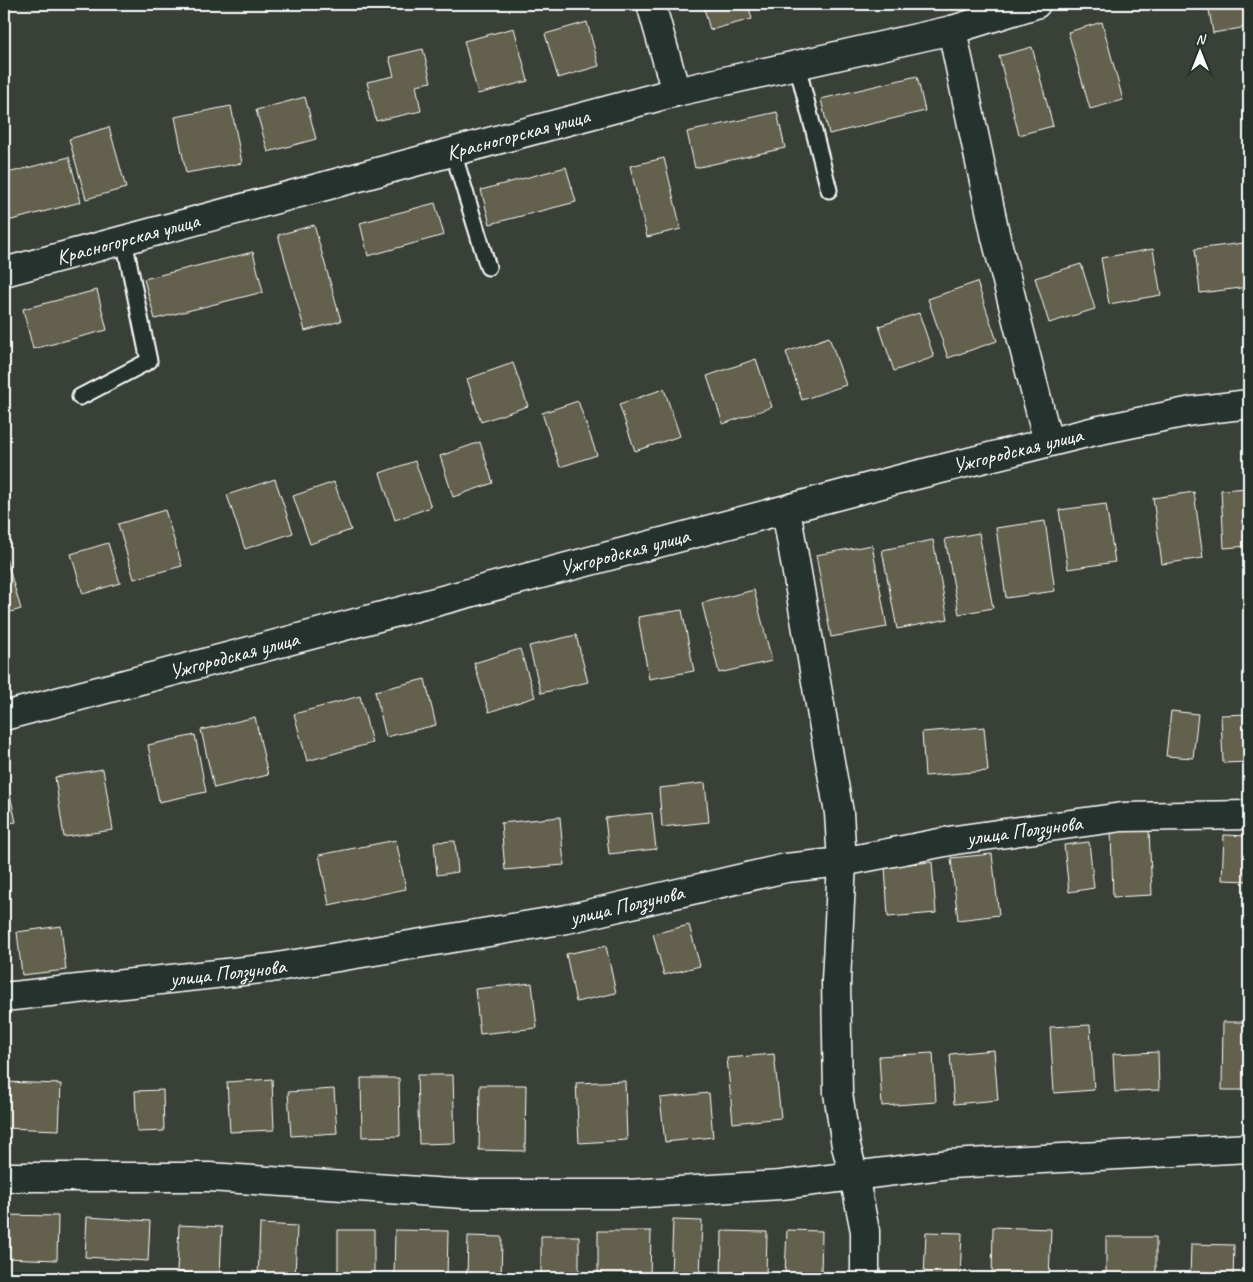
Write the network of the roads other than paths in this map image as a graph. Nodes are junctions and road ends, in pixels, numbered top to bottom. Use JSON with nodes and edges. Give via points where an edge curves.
{"nodes":[{"id":1,"x":651,"y":4,"type":"edge"},
{"id":2,"x":1036,"y":4,"type":"edge"},
{"id":3,"x":952,"y":30,"type":"junction"},
{"id":4,"x":797,"y":65,"type":"junction"},
{"id":5,"x":676,"y":92,"type":"junction"},
{"id":6,"x":453,"y":152,"type":"junction"},
{"id":7,"x":829,"y":190,"type":"dead end"},
{"id":8,"x":124,"y":240,"type":"junction"},
{"id":9,"x":488,"y":267,"type":"dead end"},
{"id":10,"x":4,"y":272,"type":"edge"},
{"id":11,"x":80,"y":397,"type":"dead end"},
{"id":12,"x":1249,"y":404,"type":"edge"},
{"id":13,"x":1048,"y":442,"type":"junction"},
{"id":14,"x":786,"y":510,"type":"junction"},
{"id":15,"x":4,"y":716,"type":"edge"},
{"id":16,"x":1249,"y":815,"type":"edge"},
{"id":17,"x":842,"y":862,"type":"junction"},
{"id":18,"x":4,"y":997,"type":"edge"},
{"id":19,"x":1249,"y":1148,"type":"edge"},
{"id":20,"x":854,"y":1176,"type":"junction"},
{"id":21,"x":4,"y":1177,"type":"edge"},
{"id":22,"x":865,"y":1278,"type":"edge"}],
"edges":[{"from":1,"to":5,"type":"street"},
{"from":2,"to":3,"type":"street","name":"Красногорская улица"},
{"from":3,"to":4,"type":"street","name":"Красногорская улица"},
{"from":3,"to":13,"type":"street","via":[[996,238]]},
{"from":4,"to":5,"type":"street","name":"Красногорская улица"},
{"from":4,"to":7,"type":"lane"},
{"from":5,"to":6,"type":"street","name":"Красногорская улица"},
{"from":6,"to":8,"type":"street","name":"Красногорская улица"},
{"from":6,"to":9,"type":"lane"},
{"from":8,"to":10,"type":"street","name":"Красногорская улица"},
{"from":8,"to":11,"type":"lane","via":[[149,361]]},
{"from":12,"to":13,"type":"street","name":"Ужгородская улица","via":[[1192,411]]},
{"from":13,"to":14,"type":"street","name":"Ужгородская улица"},
{"from":14,"to":15,"type":"street","name":"Ужгородская улица"},
{"from":14,"to":17,"type":"street","via":[[839,813]]},
{"from":16,"to":17,"type":"street","name":"улица Ползунова","via":[[1122,817],[955,840]]},
{"from":17,"to":18,"type":"street","name":"улица Ползунова","via":[[786,868],[567,919],[270,968]]},
{"from":17,"to":20,"type":"street","via":[[836,981],[838,1093]]},
{"from":19,"to":20,"type":"street","via":[[950,1164]]},
{"from":20,"to":21,"type":"street","via":[[781,1186],[627,1194],[464,1194],[209,1177]]},
{"from":20,"to":22,"type":"street","via":[[865,1231]]}]}
